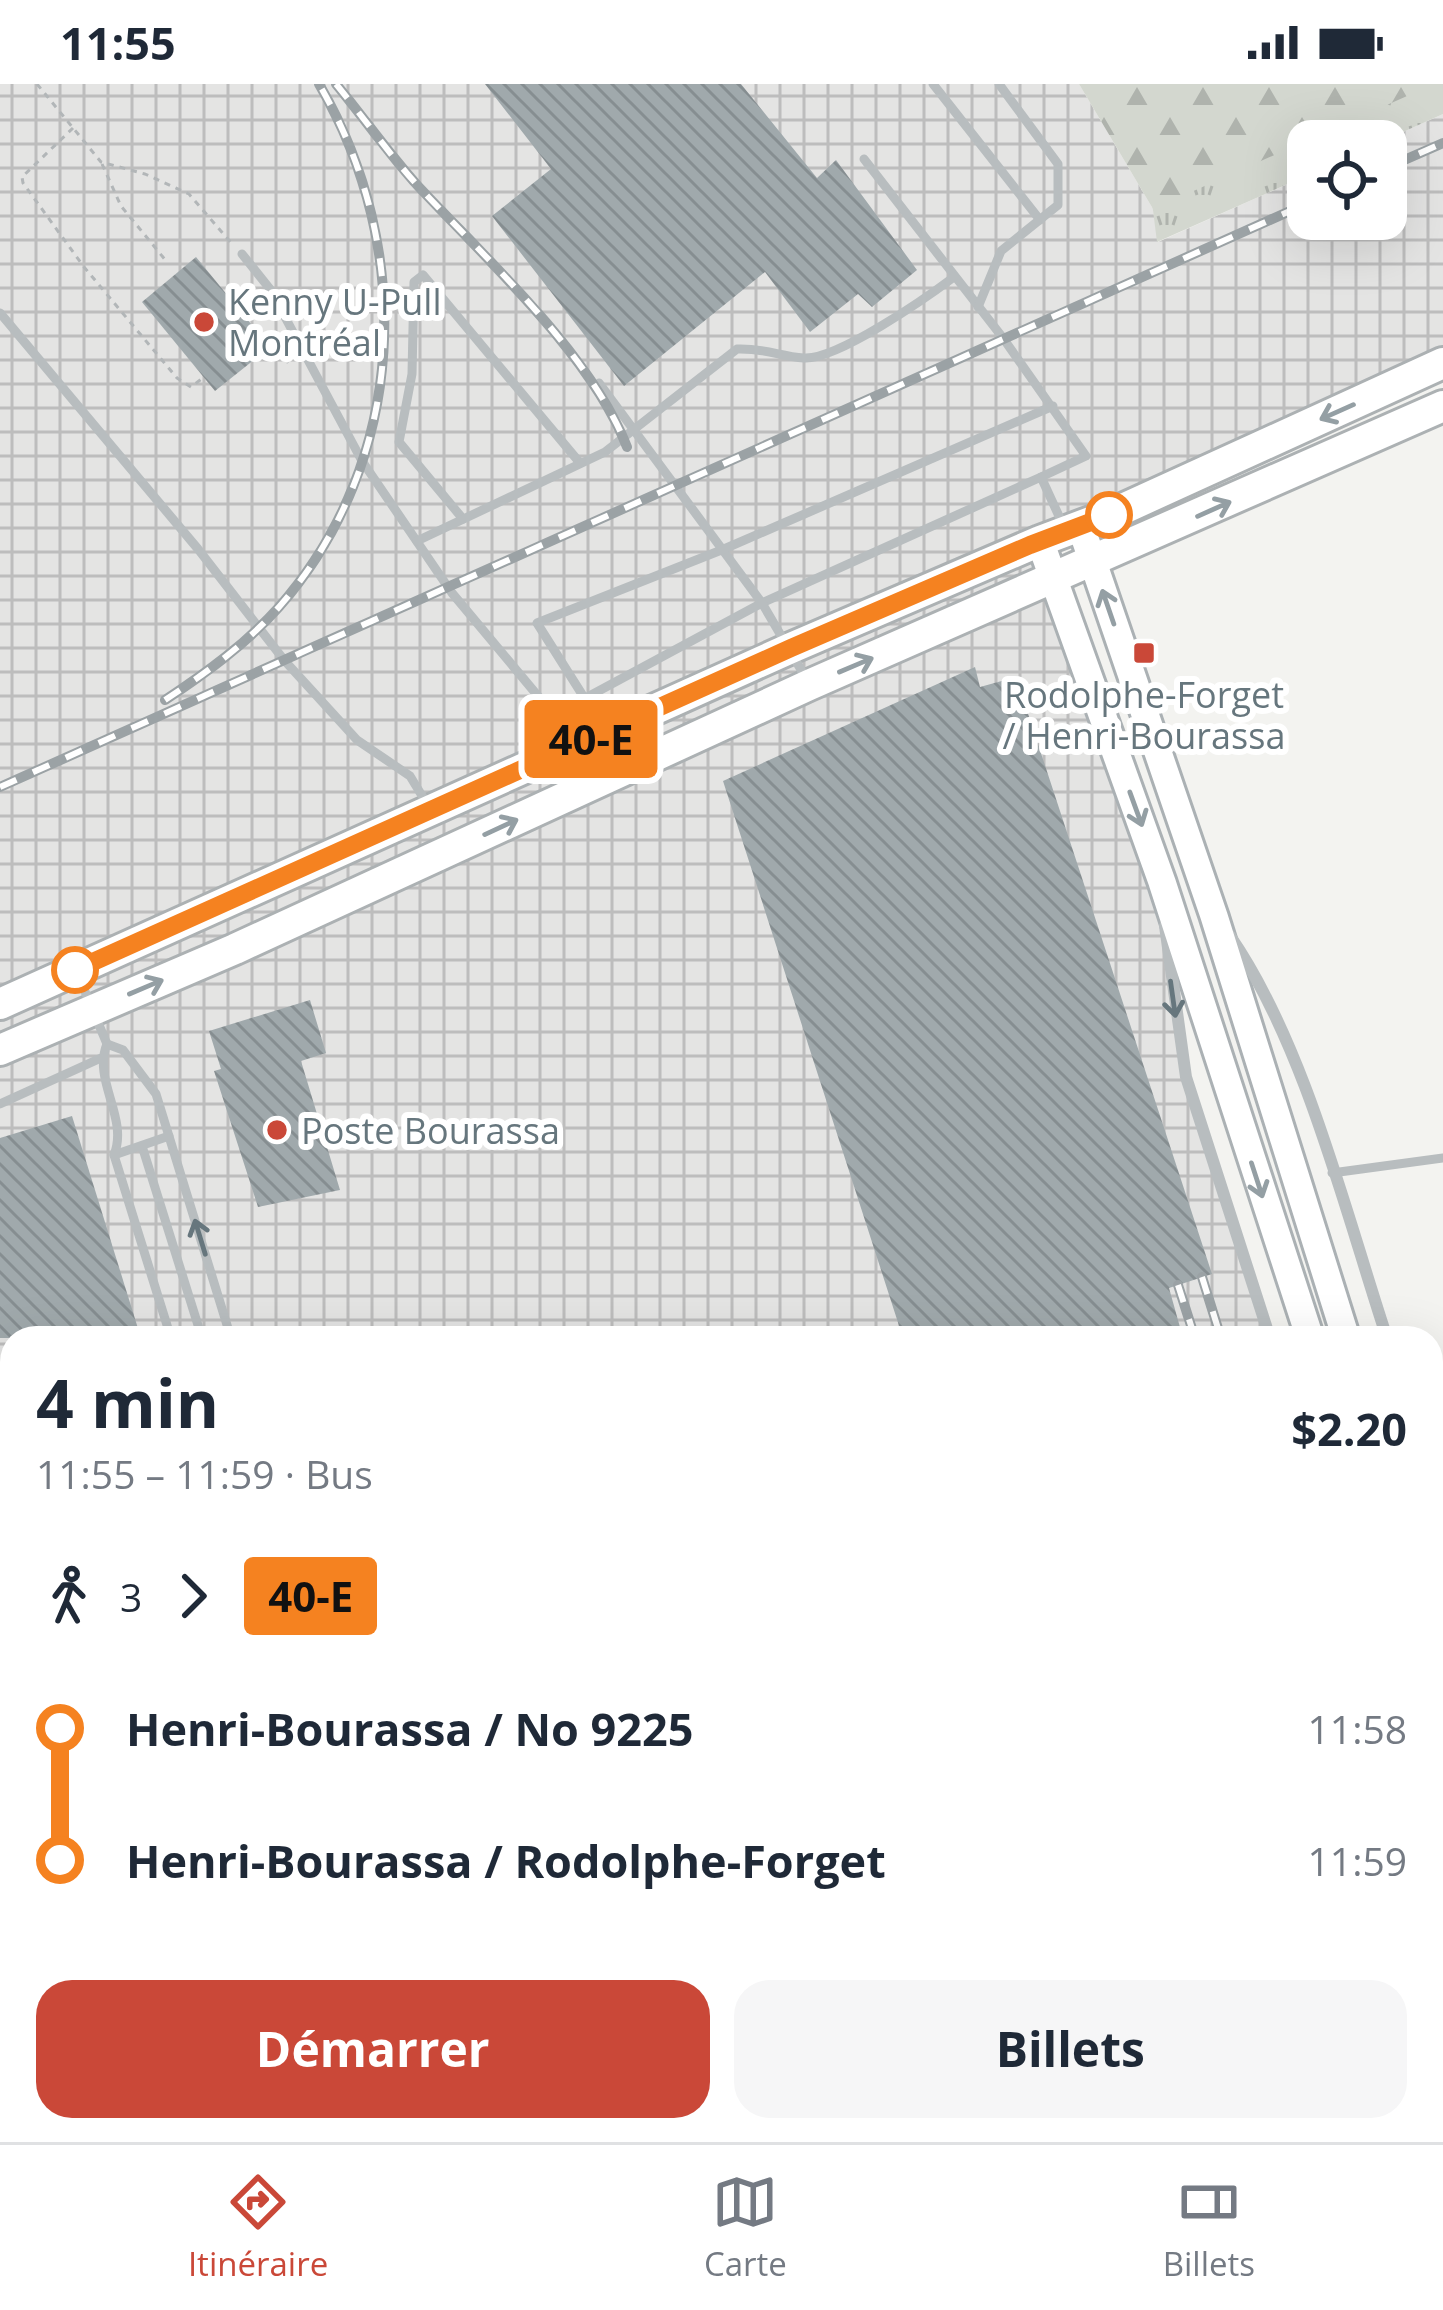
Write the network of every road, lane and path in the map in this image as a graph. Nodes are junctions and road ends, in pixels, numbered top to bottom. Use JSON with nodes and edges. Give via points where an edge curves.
{"nodes":[{"id":1,"x":37,"y":84,"type":"edge"},
{"id":2,"x":933,"y":84,"type":"edge"},
{"id":3,"x":999,"y":84,"type":"edge"},
{"id":4,"x":74,"y":128,"type":"junction"},
{"id":5,"x":864,"y":159,"type":"dead end"},
{"id":6,"x":101,"y":162,"type":"junction"},
{"id":7,"x":1040,"y":220,"type":"junction"},
{"id":8,"x":242,"y":254,"type":"joint"},
{"id":9,"x":167,"y":262,"type":"dead end"},
{"id":10,"x":954,"y":277,"type":"junction"},
{"id":11,"x":978,"y":307,"type":"junction"},
{"id":12,"x":0,"y":313,"type":"edge"},
{"id":13,"x":265,"y":341,"type":"dead end"},
{"id":14,"x":288,"y":363,"type":"dead end"},
{"id":15,"x":1443,"y":363,"type":"edge"},
{"id":16,"x":204,"y":377,"type":"dead end"},
{"id":17,"x":599,"y":383,"type":"dead end"},
{"id":18,"x":1053,"y":406,"type":"junction"},
{"id":19,"x":1443,"y":406,"type":"edge"},
{"id":20,"x":632,"y":430,"type":"junction"},
{"id":21,"x":580,"y":464,"type":"junction"},
{"id":22,"x":1042,"y":477,"type":"junction"},
{"id":23,"x":463,"y":519,"type":"junction"},
{"id":24,"x":1062,"y":533,"type":"junction"},
{"id":25,"x":417,"y":541,"type":"junction"},
{"id":26,"x":724,"y":548,"type":"junction"},
{"id":27,"x":1094,"y":563,"type":"junction"},
{"id":28,"x":1053,"y":580,"type":"junction"},
{"id":29,"x":762,"y":603,"type":"junction"},
{"id":30,"x":791,"y":648,"type":"junction"},
{"id":31,"x":809,"y":685,"type":"junction"},
{"id":32,"x":585,"y":699,"type":"junction"},
{"id":33,"x":554,"y":715,"type":"junction"},
{"id":34,"x":578,"y":744,"type":"junction"},
{"id":35,"x":597,"y":783,"type":"junction"},
{"id":36,"x":432,"y":812,"type":"junction"},
{"id":37,"x":1162,"y":882,"type":"junction"},
{"id":38,"x":1214,"y":916,"type":"junction"},
{"id":39,"x":75,"y":970,"type":"junction"},
{"id":40,"x":0,"y":1004,"type":"edge"},
{"id":41,"x":93,"y":1008,"type":"junction"},
{"id":42,"x":107,"y":1044,"type":"junction"},
{"id":43,"x":0,"y":1050,"type":"edge"},
{"id":44,"x":101,"y":1058,"type":"junction"},
{"id":45,"x":0,"y":1104,"type":"edge"},
{"id":46,"x":169,"y":1136,"type":"junction"},
{"id":47,"x":142,"y":1145,"type":"junction"},
{"id":48,"x":114,"y":1155,"type":"junction"},
{"id":49,"x":1443,"y":1158,"type":"edge"},
{"id":50,"x":1332,"y":1173,"type":"junction"},
{"id":51,"x":167,"y":1326,"type":"edge"},
{"id":52,"x":198,"y":1326,"type":"edge"},
{"id":53,"x":227,"y":1326,"type":"edge"},
{"id":54,"x":1266,"y":1326,"type":"edge"},
{"id":55,"x":1306,"y":1326,"type":"edge"},
{"id":56,"x":1342,"y":1326,"type":"edge"},
{"id":57,"x":1383,"y":1326,"type":"edge"}],
"edges":[{"from":1,"to":4,"type":"path"},
{"from":2,"to":7,"type":"lane"},
{"from":3,"to":7,"type":"lane","via":[[1058,164],[1058,205]]},
{"from":4,"to":6,"type":"path"},
{"from":4,"to":16,"type":"path","via":[[23,183],[176,378],[191,387]]},
{"from":5,"to":10,"type":"lane"},
{"from":6,"to":8,"type":"path","via":[[189,194]]},
{"from":6,"to":9,"type":"path","via":[[121,206]]},
{"from":7,"to":11,"type":"lane","via":[[1000,251]]},
{"from":8,"to":25,"type":"lane"},
{"from":10,"to":11,"type":"lane"},
{"from":10,"to":20,"type":"lane","via":[[898,320],[808,359],[737,349]]},
{"from":11,"to":18,"type":"lane"},
{"from":12,"to":36,"type":"lane","via":[[284,660],[357,740],[410,776]]},
{"from":13,"to":14,"type":"path"},
{"from":15,"to":24,"type":"main road","one_way":true},
{"from":17,"to":20,"type":"lane"},
{"from":18,"to":22,"type":"lane","via":[[1086,456]]},
{"from":18,"to":26,"type":"lane"},
{"from":27,"to":19,"type":"main road","one_way":true},
{"from":20,"to":21,"type":"lane"},
{"from":20,"to":26,"type":"lane"},
{"from":21,"to":23,"type":"lane"},
{"from":21,"to":23,"type":"lane","via":[[423,275],[414,282],[412,374],[399,442]]},
{"from":22,"to":24,"type":"lane"},
{"from":22,"to":29,"type":"lane"},
{"from":23,"to":25,"type":"lane"},
{"from":24,"to":27,"type":"street"},
{"from":24,"to":28,"type":"street"},
{"from":24,"to":30,"type":"main road"},
{"from":25,"to":33,"type":"lane"},
{"from":26,"to":29,"type":"lane"},
{"from":26,"to":32,"type":"lane","via":[[538,623]]},
{"from":27,"to":28,"type":"main road"},
{"from":38,"to":27,"type":"street","one_way":true},
{"from":31,"to":28,"type":"main road","one_way":true},
{"from":28,"to":37,"type":"street","one_way":true},
{"from":29,"to":30,"type":"lane"},
{"from":29,"to":32,"type":"lane"},
{"from":30,"to":31,"type":"lane"},
{"from":30,"to":34,"type":"main road"},
{"from":31,"to":35,"type":"main road"},
{"from":32,"to":33,"type":"lane"},
{"from":33,"to":34,"type":"lane"},
{"from":34,"to":35,"type":"lane"},
{"from":34,"to":36,"type":"main road"},
{"from":41,"to":35,"type":"main road","one_way":true},
{"from":36,"to":39,"type":"main road"},
{"from":37,"to":54,"type":"street","one_way":true,"via":[[1186,1077]]},
{"from":37,"to":55,"type":"street","one_way":true},
{"from":38,"to":50,"type":"street","via":[[1267,999]]},
{"from":38,"to":56,"type":"street"},
{"from":39,"to":40,"type":"main road"},
{"from":39,"to":41,"type":"lane"},
{"from":41,"to":42,"type":"lane"},
{"from":41,"to":43,"type":"main road"},
{"from":42,"to":44,"type":"lane"},
{"from":42,"to":46,"type":"lane","via":[[123,1050],[156,1094]]},
{"from":44,"to":45,"type":"lane"},
{"from":44,"to":48,"type":"lane","via":[[120,1139]]},
{"from":46,"to":47,"type":"lane"},
{"from":53,"to":46,"type":"lane","one_way":true},
{"from":47,"to":48,"type":"lane"},
{"from":47,"to":52,"type":"lane"},
{"from":48,"to":51,"type":"lane"},
{"from":49,"to":50,"type":"lane"},
{"from":50,"to":57,"type":"street"}]}
